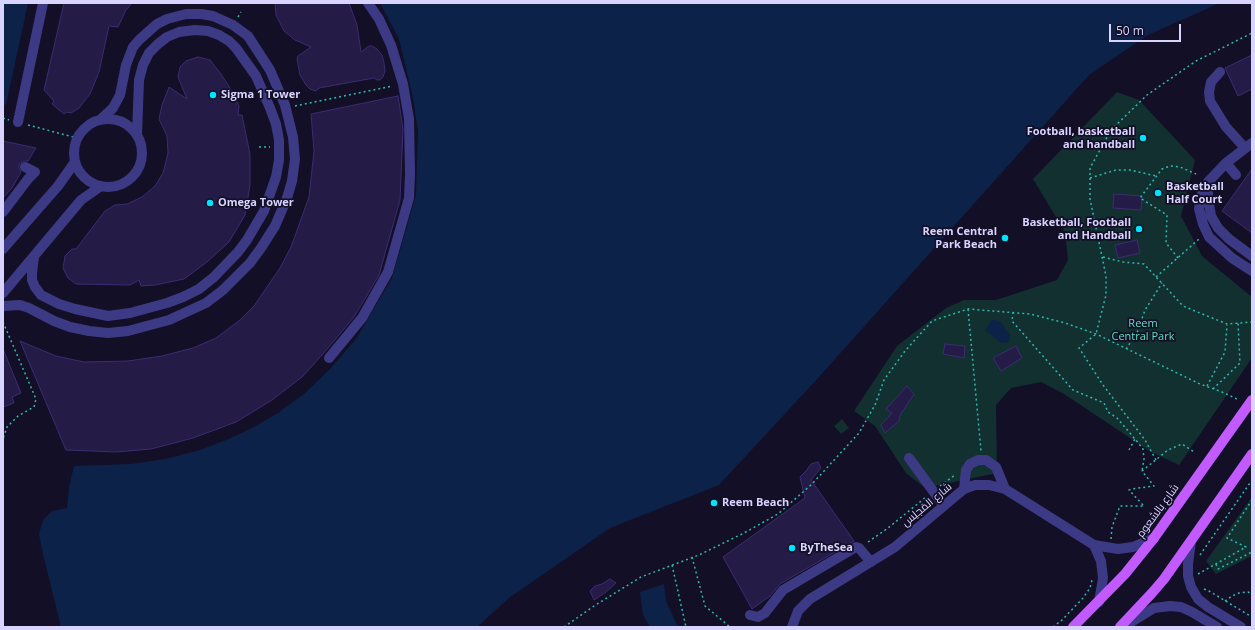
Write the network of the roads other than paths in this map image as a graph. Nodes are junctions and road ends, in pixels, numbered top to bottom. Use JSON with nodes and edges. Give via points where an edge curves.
{"nodes":[{"id":1,"x":43,"y":3,"type":"edge"},
{"id":2,"x":368,"y":3,"type":"edge"},
{"id":3,"x":1220,"y":72,"type":"dead end"},
{"id":4,"x":100,"y":120,"type":"junction"},
{"id":5,"x":18,"y":122,"type":"road end"},
{"id":6,"x":137,"y":135,"type":"junction"},
{"id":7,"x":1249,"y":146,"type":"edge"},
{"id":8,"x":75,"y":162,"type":"junction"},
{"id":9,"x":1226,"y":163,"type":"junction"},
{"id":10,"x":25,"y":173,"type":"dead end"},
{"id":11,"x":1236,"y":175,"type":"dead end"},
{"id":12,"x":1208,"y":182,"type":"junction"},
{"id":13,"x":101,"y":186,"type":"junction"},
{"id":14,"x":3,"y":212,"type":"edge"},
{"id":15,"x":4,"y":247,"type":"edge"},
{"id":16,"x":34,"y":256,"type":"junction"},
{"id":17,"x":1252,"y":256,"type":"edge"},
{"id":18,"x":1252,"y":272,"type":"edge"},
{"id":19,"x":3,"y":293,"type":"edge"},
{"id":20,"x":3,"y":306,"type":"edge"},
{"id":21,"x":329,"y":358,"type":"dead end"},
{"id":22,"x":1252,"y":400,"type":"edge"},
{"id":23,"x":1252,"y":454,"type":"edge"},
{"id":24,"x":909,"y":458,"type":"dead end"},
{"id":25,"x":964,"y":489,"type":"junction"},
{"id":26,"x":1005,"y":489,"type":"junction"},
{"id":27,"x":944,"y":506,"type":"junction"},
{"id":28,"x":1154,"y":538,"type":"junction"},
{"id":29,"x":1191,"y":541,"type":"junction"},
{"id":30,"x":1094,"y":545,"type":"junction"},
{"id":31,"x":871,"y":562,"type":"junction"},
{"id":32,"x":1099,"y":602,"type":"junction"},
{"id":33,"x":750,"y":615,"type":"dead end"},
{"id":34,"x":792,"y":627,"type":"edge"},
{"id":35,"x":1072,"y":627,"type":"edge"},
{"id":36,"x":1120,"y":627,"type":"edge"},
{"id":37,"x":1123,"y":627,"type":"edge"},
{"id":38,"x":1217,"y":627,"type":"edge"},
{"id":39,"x":1241,"y":627,"type":"edge"}],
"edges":[{"from":1,"to":5,"type":"street"},
{"from":2,"to":21,"type":"street","via":[[391,45],[403,84],[409,119],[409,198],[388,272],[362,318]]},
{"from":3,"to":7,"type":"street","via":[[1211,82],[1210,101],[1226,127]]},
{"from":4,"to":6,"type":"street","via":[[121,121]]},
{"from":4,"to":8,"type":"street","via":[[91,123],[77,138]]},
{"from":4,"to":20,"type":"street","via":[[113,108],[120,95],[126,65],[133,47],[157,24],[186,14],[201,14],[219,18],[233,25],[248,36],[270,70],[286,108],[293,137],[292,181],[275,226],[250,263],[223,290],[206,303],[169,320],[128,331],[89,332],[54,321],[20,305]]},
{"from":6,"to":13,"type":"street","via":[[142,146],[139,168],[123,184]]},
{"from":6,"to":16,"type":"street","via":[[139,80],[149,53],[158,44],[179,32],[195,30],[219,35],[236,48],[256,76],[268,102],[276,124],[279,160],[264,211],[238,252],[214,278],[183,297],[130,313],[108,316],[59,304],[41,294],[32,280]]},
{"from":7,"to":9,"type":"street"},
{"from":8,"to":13,"type":"street","via":[[90,182]]},
{"from":8,"to":15,"type":"street","via":[[58,186]]},
{"from":9,"to":11,"type":"street"},
{"from":9,"to":12,"type":"street"},
{"from":10,"to":14,"type":"street"},
{"from":12,"to":17,"type":"street","via":[[1211,216],[1218,228]]},
{"from":12,"to":18,"type":"street","via":[[1201,196],[1199,209],[1209,237]]},
{"from":13,"to":16,"type":"street","via":[[81,200]]},
{"from":16,"to":19,"type":"street"},
{"from":22,"to":28,"type":"main road","name":"شارع بالشعوم","bridge":true},
{"from":23,"to":29,"type":"main road"},
{"from":24,"to":27,"type":"street"},
{"from":25,"to":26,"type":"street","name":"شارع المَجلِس","via":[[975,485]]},
{"from":25,"to":26,"type":"street","via":[[966,470],[970,464],[978,460],[986,460],[996,467]]},
{"from":25,"to":27,"type":"street","name":"شارع المَجلِس"},
{"from":26,"to":30,"type":"street","name":"شارع المَجلِس"},
{"from":27,"to":31,"type":"street","name":"شارع المَجلِس","via":[[895,547]]},
{"from":28,"to":30,"type":"street","name":"شارع المَجلِس","via":[[1133,547],[1118,549]]},
{"from":28,"to":32,"type":"main road","name":"شارع بالشعوم"},
{"from":29,"to":36,"type":"main road","via":[[1152,594]]},
{"from":29,"to":39,"type":"street","via":[[1188,564],[1191,587],[1198,599]]},
{"from":30,"to":32,"type":"street","via":[[1101,561],[1103,578]]},
{"from":31,"to":33,"type":"street","via":[[860,548],[856,547],[783,590],[765,613],[758,617]]},
{"from":31,"to":34,"type":"street","name":"شارع المَجلِس","via":[[810,599],[798,611]]},
{"from":32,"to":35,"type":"main road","name":"شارع بالشعوم"},
{"from":37,"to":38,"type":"street","via":[[1154,608],[1170,606],[1181,607]]}]}
